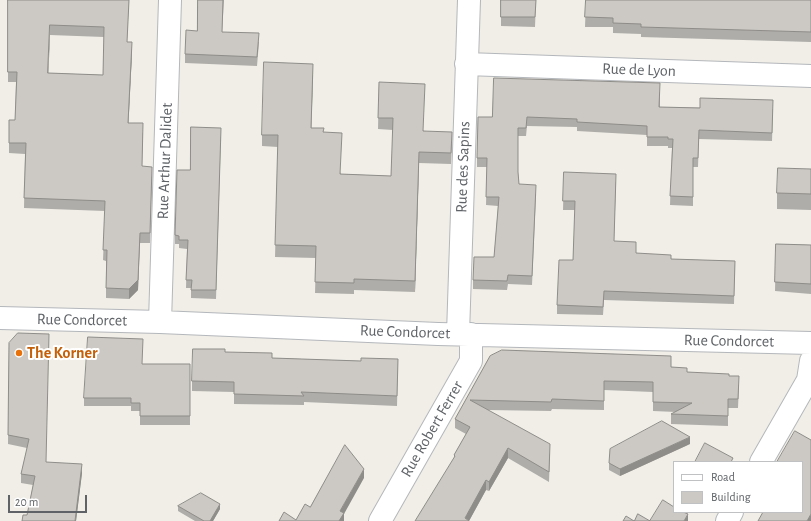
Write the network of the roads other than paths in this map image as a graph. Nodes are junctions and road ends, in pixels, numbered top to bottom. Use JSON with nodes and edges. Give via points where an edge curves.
{"nodes":[{"id":1,"x":170,"y":0,"type":"edge"},
{"id":2,"x":469,"y":0,"type":"edge"},
{"id":3,"x":466,"y":64,"type":"junction"},
{"id":4,"x":811,"y":76,"type":"edge"},
{"id":5,"x":0,"y":318,"type":"edge"},
{"id":6,"x":160,"y":322,"type":"junction"},
{"id":7,"x":465,"y":334,"type":"junction"},
{"id":8,"x":811,"y":343,"type":"edge"},
{"id":9,"x":811,"y":361,"type":"edge"},
{"id":10,"x":762,"y":461,"type":"edge"},
{"id":11,"x":380,"y":521,"type":"edge"}],
"edges":[{"from":1,"to":6,"type":"street","name":"Rue Arthur Dalidet"},
{"from":2,"to":3,"type":"street","name":"Rue des Sapins"},
{"from":3,"to":4,"type":"street","name":"Rue de Lyon"},
{"from":3,"to":7,"type":"street","name":"Rue des Sapins"},
{"from":5,"to":6,"type":"street","name":"Rue Condorcet"},
{"from":6,"to":7,"type":"street","name":"Rue Condorcet"},
{"from":7,"to":8,"type":"street","name":"Rue Condorcet"},
{"from":7,"to":11,"type":"street","name":"Rue Robert Ferrer","via":[[471,361]]},
{"from":9,"to":10,"type":"street","via":[[808,380]]}]}
